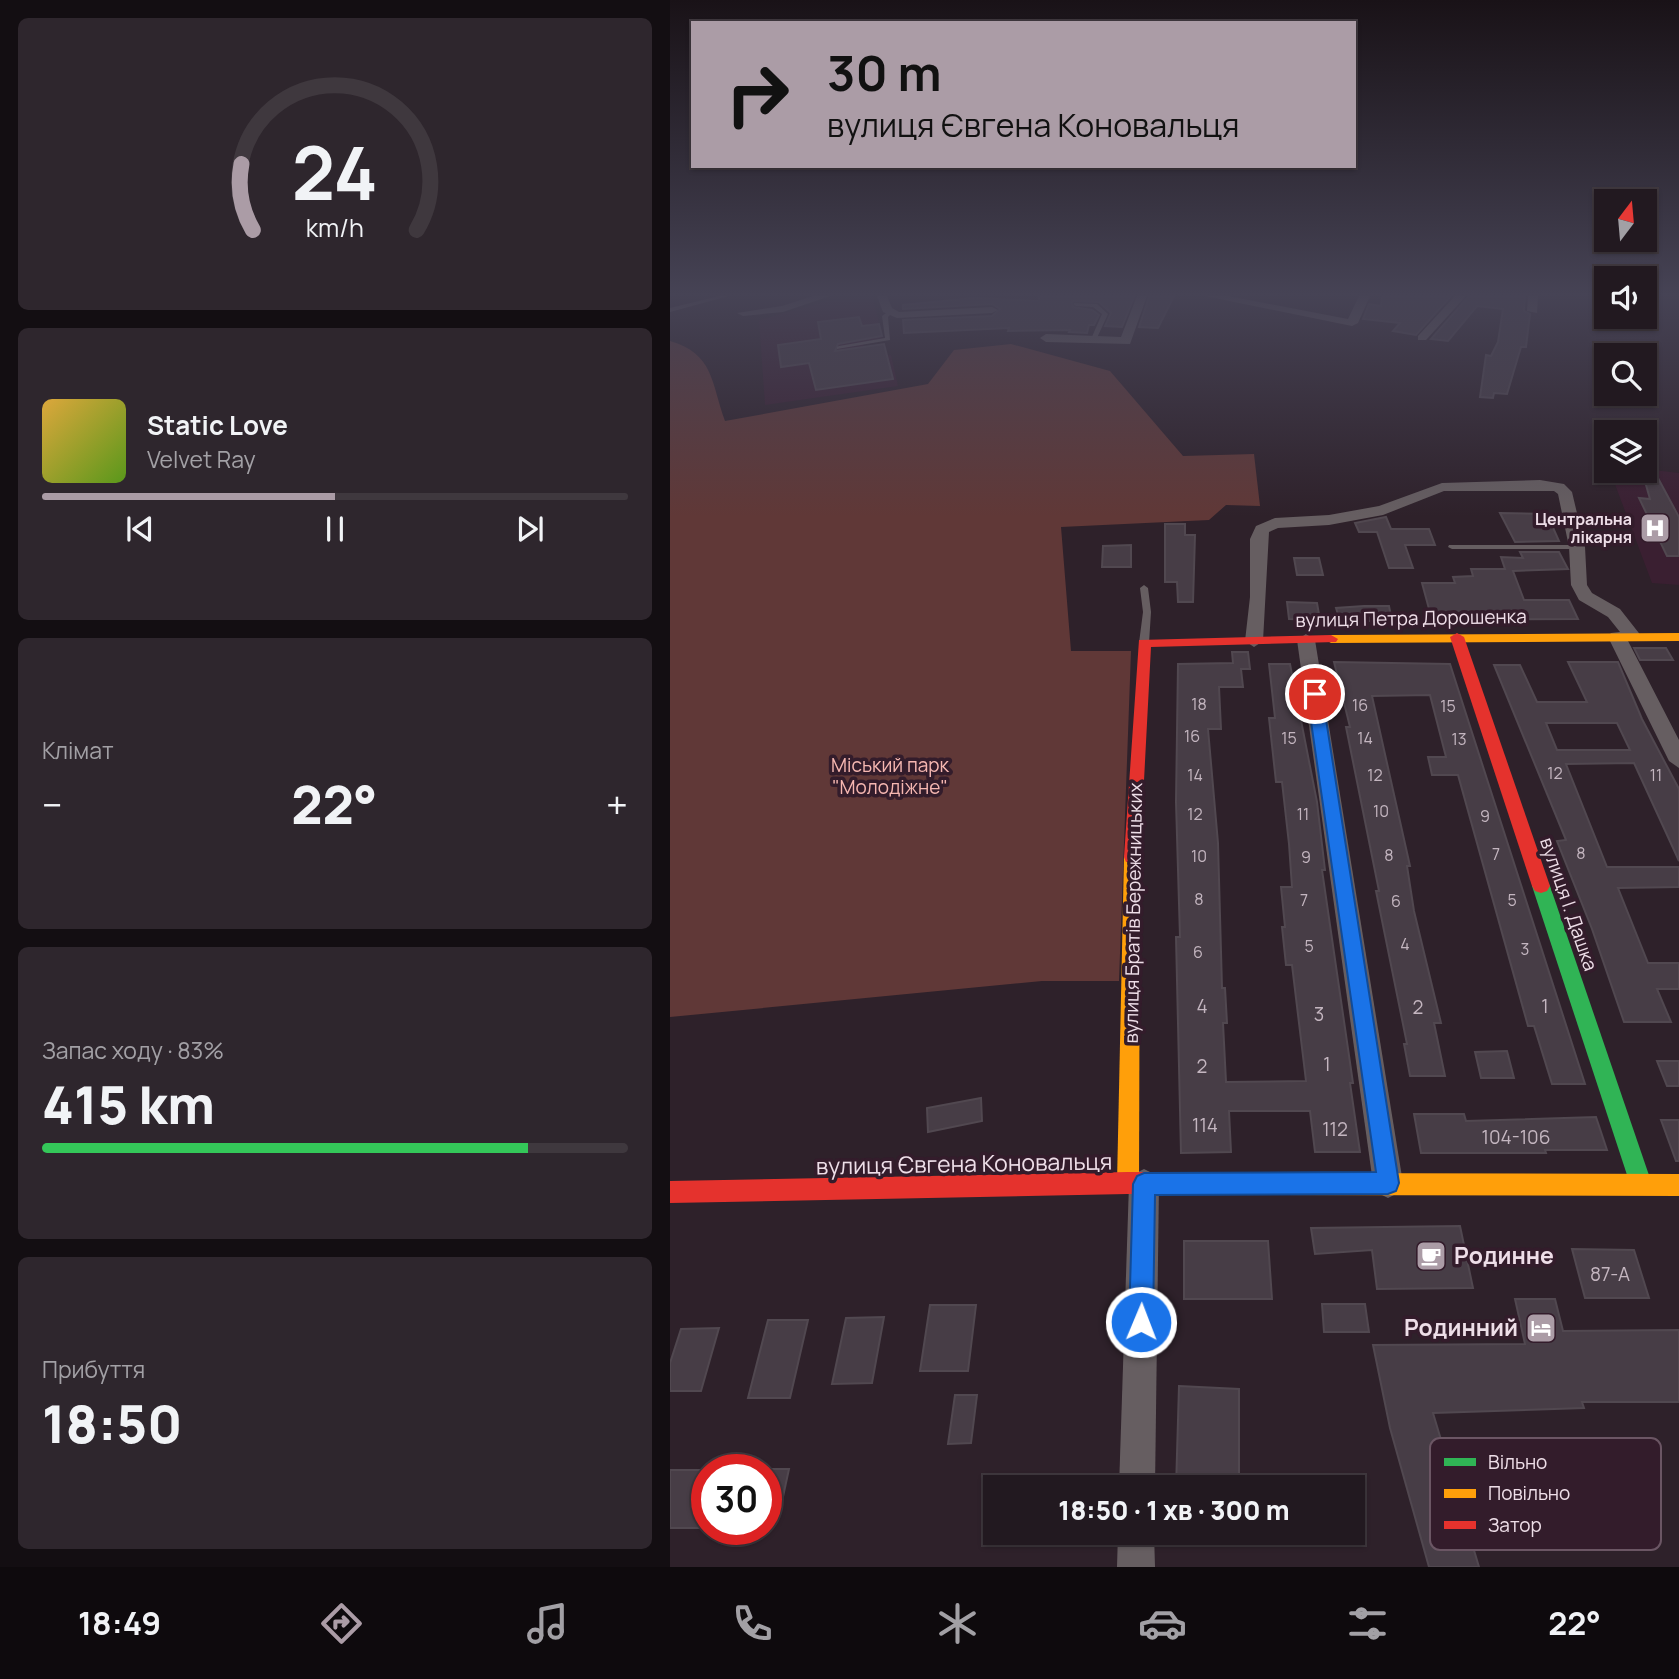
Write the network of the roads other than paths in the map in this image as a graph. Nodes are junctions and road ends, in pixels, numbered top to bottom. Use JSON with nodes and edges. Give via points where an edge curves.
{"nodes":[{"id":1,"x":1452,"y":547,"type":"dead end"},
{"id":2,"x":1577,"y":547,"type":"junction"},
{"id":3,"x":1144,"y":588,"type":"dead end"},
{"id":4,"x":1457,"y":637,"type":"junction"},
{"id":5,"x":1625,"y":637,"type":"junction"},
{"id":6,"x":1679,"y":637,"type":"edge"},
{"id":7,"x":1306,"y":640,"type":"junction"},
{"id":8,"x":1254,"y":641,"type":"junction"},
{"id":9,"x":1144,"y":643,"type":"junction"},
{"id":10,"x":1679,"y":761,"type":"edge"},
{"id":11,"x":1136,"y":1183,"type":"junction"},
{"id":12,"x":1388,"y":1183,"type":"junction"},
{"id":13,"x":1641,"y":1184,"type":"junction"},
{"id":14,"x":1679,"y":1185,"type":"edge"},
{"id":15,"x":670,"y":1192,"type":"edge"},
{"id":16,"x":1137,"y":1475,"type":"edge"},
{"id":17,"x":1136,"y":1545,"type":"edge"},
{"id":18,"x":1136,"y":1567,"type":"edge"}],
"edges":[{"from":1,"to":2,"type":"lane"},
{"from":2,"to":5,"type":"street","via":[[1579,585],[1585,596],[1614,613]]},
{"from":2,"to":8,"type":"street","via":[[1565,492],[1551,485],[1442,487],[1383,510],[1275,523],[1262,529],[1258,539]]},
{"from":3,"to":9,"type":"lane"},
{"from":4,"to":5,"type":"street","name":"вулиця Петра Дорошенка"},
{"from":4,"to":7,"type":"street","name":"вулиця Петра Дорошенка"},
{"from":4,"to":13,"type":"street","name":"вулиця І. Дашка"},
{"from":5,"to":6,"type":"street","name":"вулиця Петра Дорошенка"},
{"from":5,"to":10,"type":"street"},
{"from":7,"to":8,"type":"street","name":"вулиця Петра Дорошенка"},
{"from":7,"to":12,"type":"street"},
{"from":8,"to":9,"type":"street","name":"вулиця Петра Дорошенка"},
{"from":9,"to":11,"type":"street","name":"вулиця Братів Бережницьких","via":[[1132,849]]},
{"from":11,"to":12,"type":"street","name":"вулиця Євгена Коновальця"},
{"from":11,"to":15,"type":"street","name":"вулиця Євгена Коновальця"},
{"from":11,"to":16,"type":"street","name":"вулиця Братів Бережницьких"},
{"from":12,"to":13,"type":"street","name":"вулиця Євгена Коновальця"},
{"from":13,"to":14,"type":"street","name":"вулиця Євгена Коновальця"},
{"from":17,"to":18,"type":"street"}]}
